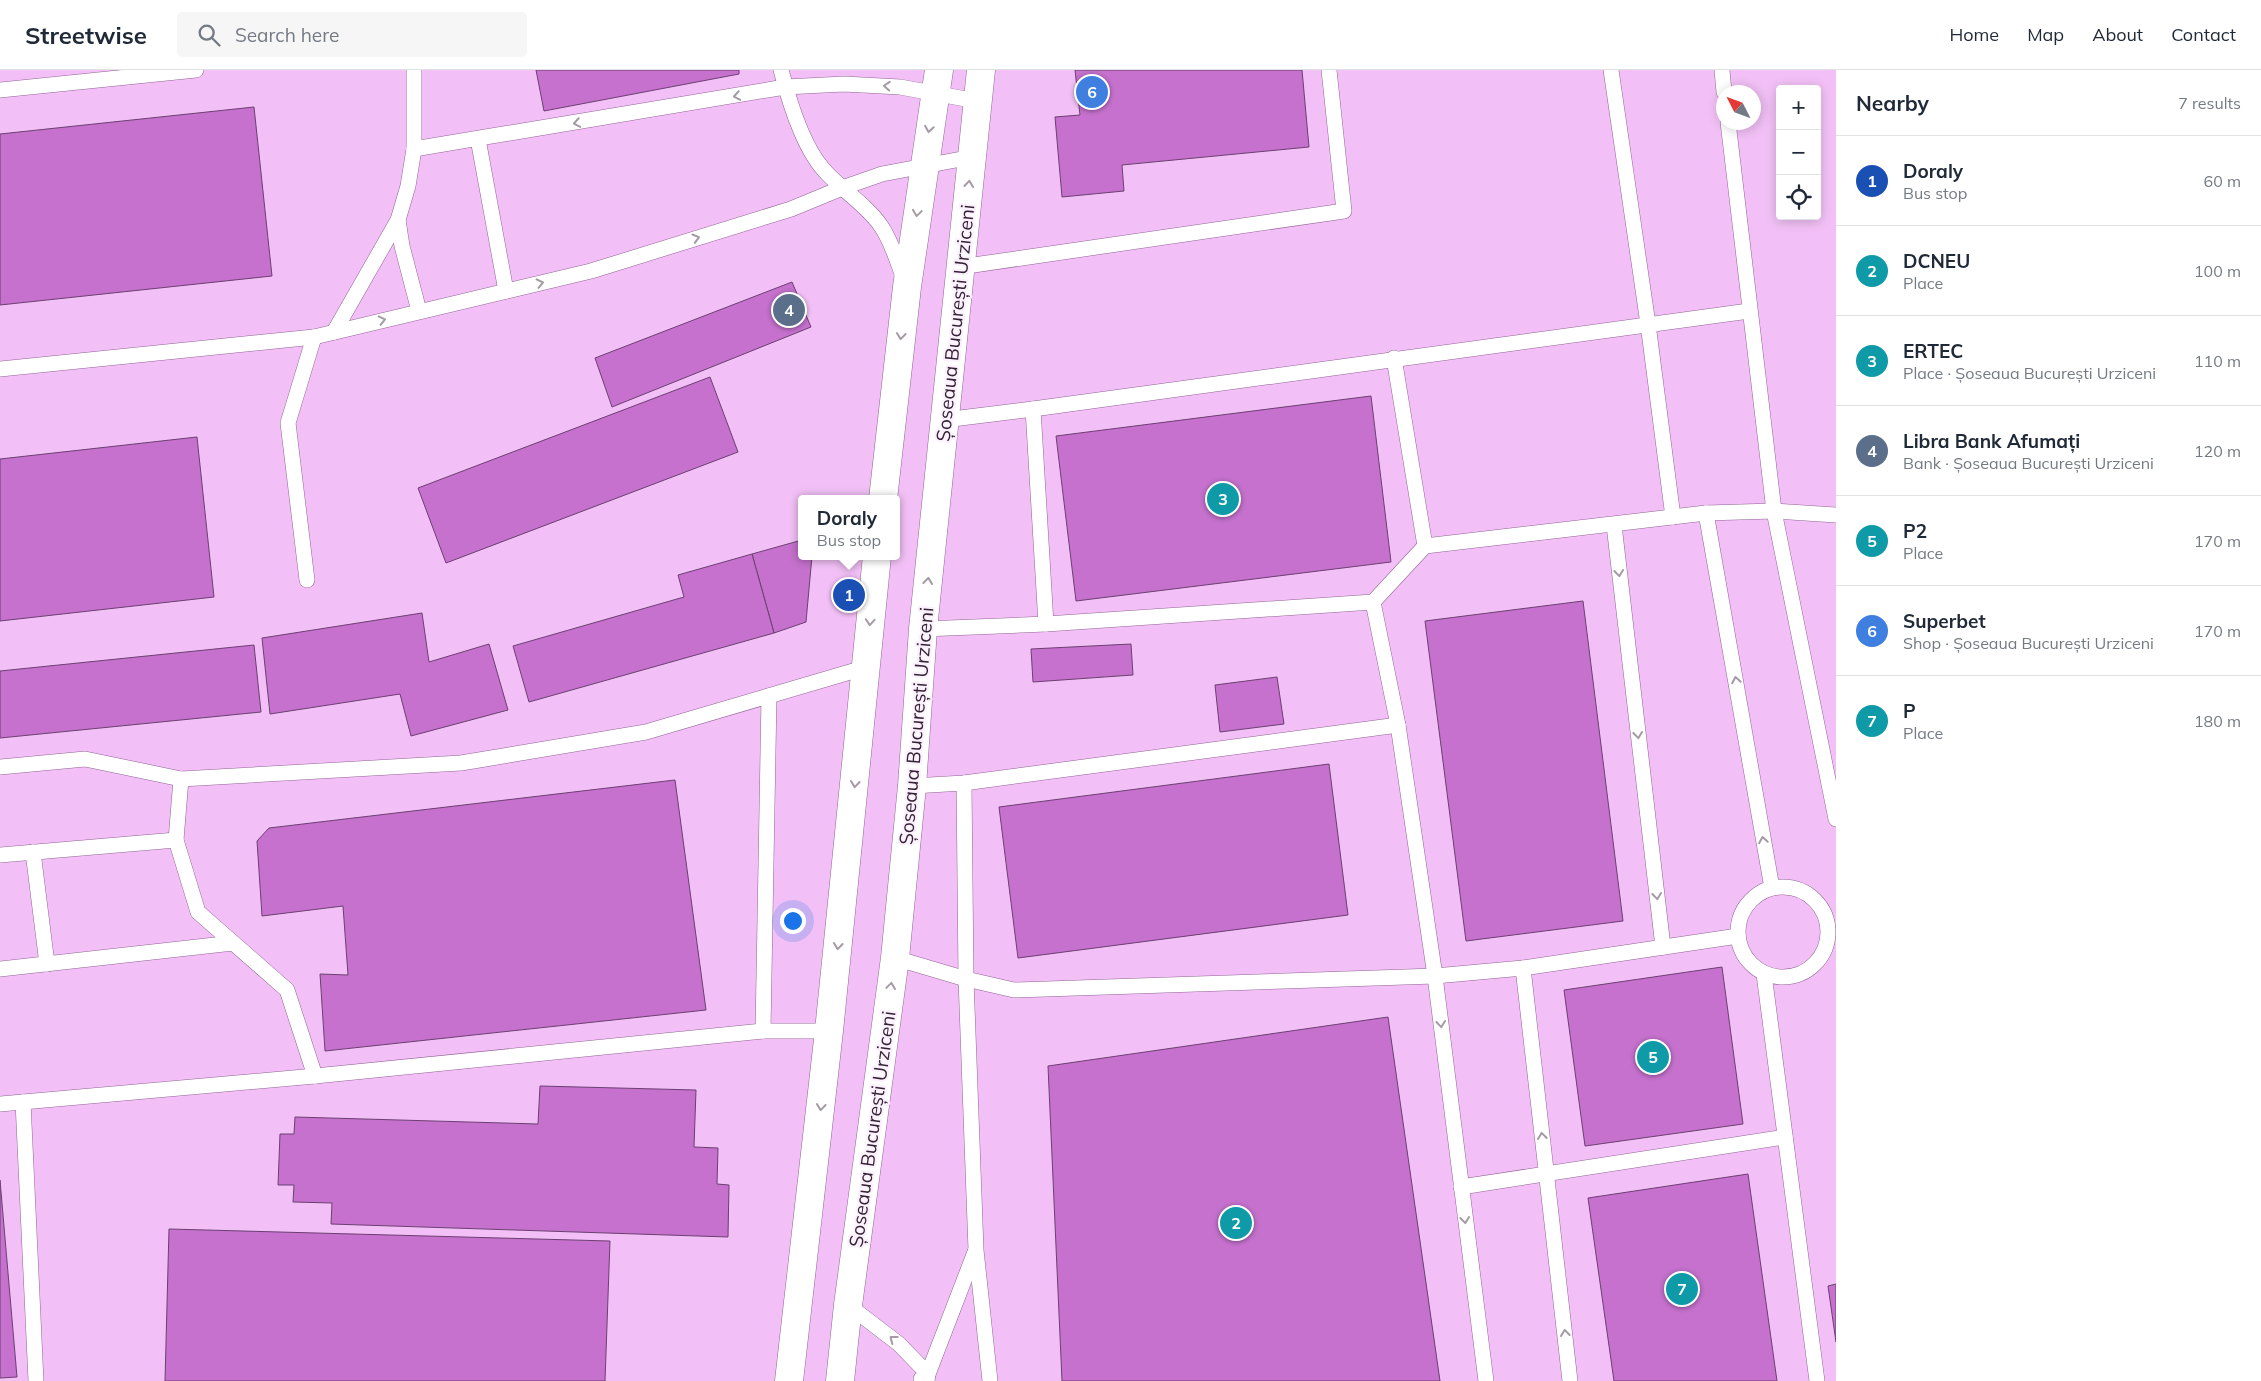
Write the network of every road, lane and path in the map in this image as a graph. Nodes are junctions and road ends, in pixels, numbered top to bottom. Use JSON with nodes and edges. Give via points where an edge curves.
{"nodes":[{"id":1,"x":196,"y":70,"type":"edge"},
{"id":2,"x":414,"y":70,"type":"edge"},
{"id":3,"x":781,"y":70,"type":"edge"},
{"id":4,"x":981,"y":70,"type":"edge"},
{"id":5,"x":1330,"y":70,"type":"edge"},
{"id":6,"x":1611,"y":70,"type":"edge"},
{"id":7,"x":1722,"y":70,"type":"edge"},
{"id":8,"x":937,"y":82,"type":"edge"},
{"id":9,"x":1723,"y":85,"type":"edge"},
{"id":10,"x":785,"y":88,"type":"junction"},
{"id":11,"x":0,"y":90,"type":"edge"},
{"id":12,"x":977,"y":101,"type":"junction"},
{"id":13,"x":1729,"y":130,"type":"edge"},
{"id":14,"x":478,"y":139,"type":"junction"},
{"id":15,"x":414,"y":150,"type":"junction"},
{"id":16,"x":972,"y":157,"type":"junction"},
{"id":17,"x":923,"y":165,"type":"junction"},
{"id":18,"x":842,"y":188,"type":"junction"},
{"id":19,"x":398,"y":220,"type":"junction"},
{"id":20,"x":960,"y":267,"type":"junction"},
{"id":21,"x":907,"y":287,"type":"junction"},
{"id":22,"x":506,"y":291,"type":"junction"},
{"id":23,"x":1749,"y":311,"type":"junction"},
{"id":24,"x":420,"y":312,"type":"junction"},
{"id":25,"x":1648,"y":324,"type":"junction"},
{"id":26,"x":334,"y":332,"type":"junction"},
{"id":27,"x":314,"y":337,"type":"junction"},
{"id":28,"x":1394,"y":358,"type":"junction"},
{"id":29,"x":0,"y":369,"type":"edge"},
{"id":30,"x":1033,"y":409,"type":"junction"},
{"id":31,"x":944,"y":420,"type":"junction"},
{"id":32,"x":883,"y":495,"type":"edge"},
{"id":33,"x":1774,"y":511,"type":"junction"},
{"id":34,"x":1706,"y":513,"type":"junction"},
{"id":35,"x":1836,"y":515,"type":"edge"},
{"id":36,"x":1673,"y":517,"type":"junction"},
{"id":37,"x":1614,"y":525,"type":"junction"},
{"id":38,"x":1426,"y":546,"type":"junction"},
{"id":39,"x":877,"y":560,"type":"edge"},
{"id":40,"x":307,"y":580,"type":"dead end"},
{"id":41,"x":1373,"y":602,"type":"junction"},
{"id":42,"x":1046,"y":624,"type":"junction"},
{"id":43,"x":923,"y":629,"type":"junction"},
{"id":44,"x":867,"y":667,"type":"junction"},
{"id":45,"x":769,"y":696,"type":"junction"},
{"id":46,"x":1398,"y":725,"type":"junction"},
{"id":47,"x":0,"y":766,"type":"edge"},
{"id":48,"x":181,"y":779,"type":"junction"},
{"id":49,"x":964,"y":783,"type":"junction"},
{"id":50,"x":912,"y":786,"type":"junction"},
{"id":51,"x":1836,"y":819,"type":"edge"},
{"id":52,"x":176,"y":840,"type":"junction"},
{"id":53,"x":33,"y":852,"type":"junction"},
{"id":54,"x":0,"y":854,"type":"edge"},
{"id":55,"x":1772,"y":888,"type":"junction"},
{"id":56,"x":1832,"y":929,"type":"edge"},
{"id":57,"x":1738,"y":936,"type":"junction"},
{"id":58,"x":233,"y":943,"type":"junction"},
{"id":59,"x":1663,"y":948,"type":"junction"},
{"id":60,"x":895,"y":958,"type":"junction"},
{"id":61,"x":47,"y":964,"type":"junction"},
{"id":62,"x":1523,"y":968,"type":"junction"},
{"id":63,"x":0,"y":969,"type":"edge"},
{"id":64,"x":1764,"y":974,"type":"junction"},
{"id":65,"x":1435,"y":976,"type":"junction"},
{"id":66,"x":966,"y":979,"type":"junction"},
{"id":67,"x":763,"y":1031,"type":"junction"},
{"id":68,"x":830,"y":1031,"type":"junction"},
{"id":69,"x":315,"y":1076,"type":"junction"},
{"id":70,"x":23,"y":1102,"type":"junction"},
{"id":71,"x":0,"y":1104,"type":"edge"},
{"id":72,"x":1785,"y":1137,"type":"junction"},
{"id":73,"x":1547,"y":1173,"type":"junction"},
{"id":74,"x":1461,"y":1187,"type":"junction"},
{"id":75,"x":976,"y":1250,"type":"junction"},
{"id":76,"x":848,"y":1305,"type":"junction"},
{"id":77,"x":924,"y":1379,"type":"edge"},
{"id":78,"x":36,"y":1381,"type":"edge"},
{"id":79,"x":789,"y":1381,"type":"edge"},
{"id":80,"x":840,"y":1381,"type":"edge"},
{"id":81,"x":990,"y":1381,"type":"edge"},
{"id":82,"x":1486,"y":1381,"type":"edge"},
{"id":83,"x":1570,"y":1381,"type":"edge"},
{"id":84,"x":1817,"y":1381,"type":"edge"}],
"edges":[{"from":1,"to":11,"type":"lane"},
{"from":2,"to":15,"type":"lane"},
{"from":3,"to":10,"type":"lane"},
{"from":4,"to":12,"type":"highway","name":"Șoseaua București Urziceni"},
{"from":5,"to":20,"type":"lane","via":[[1344,211]]},
{"from":6,"to":25,"type":"lane"},
{"from":7,"to":9,"type":"lane"},
{"from":8,"to":10,"type":"lane","one_way":true,"via":[[900,87],[844,84]]},
{"from":8,"to":12,"type":"lane"},
{"from":8,"to":17,"type":"highway","one_way":true},
{"from":10,"to":14,"type":"lane","one_way":true},
{"from":10,"to":18,"type":"lane","via":[[803,136],[822,168]]},
{"from":12,"to":16,"type":"highway","name":"Șoseaua București Urziceni"},
{"from":13,"to":23,"type":"lane"},
{"from":14,"to":15,"type":"lane"},
{"from":14,"to":22,"type":"lane"},
{"from":15,"to":19,"type":"lane"},
{"from":16,"to":17,"type":"lane"},
{"from":20,"to":16,"type":"highway","name":"Șoseaua București Urziceni","one_way":true},
{"from":17,"to":18,"type":"lane","via":[[882,174]]},
{"from":17,"to":21,"type":"highway","one_way":true},
{"from":18,"to":21,"type":"lane","via":[[881,225],[891,242]]},
{"from":22,"to":18,"type":"lane","one_way":true,"via":[[610,265],[791,209]]},
{"from":19,"to":24,"type":"lane"},
{"from":19,"to":26,"type":"lane"},
{"from":20,"to":31,"type":"highway","name":"Șoseaua București Urziceni"},
{"from":21,"to":32,"type":"highway","one_way":true},
{"from":22,"to":24,"type":"lane"},
{"from":23,"to":25,"type":"lane"},
{"from":23,"to":33,"type":"lane"},
{"from":26,"to":24,"type":"lane","one_way":true},
{"from":25,"to":28,"type":"lane"},
{"from":25,"to":36,"type":"lane"},
{"from":26,"to":27,"type":"lane"},
{"from":27,"to":29,"type":"lane"},
{"from":27,"to":40,"type":"lane","via":[[288,423]]},
{"from":28,"to":30,"type":"lane"},
{"from":28,"to":38,"type":"lane"},
{"from":30,"to":31,"type":"lane"},
{"from":30,"to":42,"type":"lane"},
{"from":43,"to":31,"type":"highway","name":"Șoseaua București Urziceni","one_way":true},
{"from":33,"to":34,"type":"lane"},
{"from":33,"to":35,"type":"lane"},
{"from":33,"to":51,"type":"lane"},
{"from":34,"to":36,"type":"lane"},
{"from":55,"to":34,"type":"lane","one_way":true},
{"from":36,"to":37,"type":"lane"},
{"from":37,"to":38,"type":"lane"},
{"from":37,"to":59,"type":"lane","one_way":true},
{"from":38,"to":41,"type":"lane"},
{"from":39,"to":44,"type":"highway","one_way":true},
{"from":41,"to":42,"type":"lane"},
{"from":41,"to":46,"type":"lane"},
{"from":42,"to":43,"type":"lane"},
{"from":43,"to":50,"type":"highway","name":"Șoseaua București Urziceni"},
{"from":44,"to":45,"type":"lane"},
{"from":44,"to":68,"type":"highway","one_way":true},
{"from":45,"to":48,"type":"lane","via":[[646,732],[462,763]]},
{"from":45,"to":67,"type":"lane"},
{"from":46,"to":49,"type":"lane"},
{"from":46,"to":65,"type":"lane"},
{"from":47,"to":48,"type":"lane","via":[[85,759]]},
{"from":48,"to":52,"type":"lane"},
{"from":49,"to":50,"type":"lane"},
{"from":49,"to":66,"type":"lane"},
{"from":50,"to":60,"type":"highway","name":"Șoseaua București Urziceni"},
{"from":52,"to":53,"type":"lane"},
{"from":52,"to":58,"type":"lane","via":[[198,912]]},
{"from":53,"to":54,"type":"lane"},
{"from":53,"to":61,"type":"lane"},
{"from":55,"to":56,"type":"lane","via":[[1788,887],[1803,891],[1816,900]]},
{"from":55,"to":57,"type":"lane","via":[[1757,895],[1746,906],[1739,920]]},
{"from":56,"to":64,"type":"lane","via":[[1821,958],[1809,969],[1795,976]]},
{"from":57,"to":59,"type":"lane"},
{"from":57,"to":64,"type":"lane","via":[[1742,952]]},
{"from":58,"to":61,"type":"lane"},
{"from":58,"to":69,"type":"lane","via":[[287,990]]},
{"from":59,"to":62,"type":"lane"},
{"from":60,"to":66,"type":"lane"},
{"from":76,"to":60,"type":"highway","name":"Șoseaua București Urziceni","one_way":true},
{"from":61,"to":63,"type":"lane"},
{"from":62,"to":65,"type":"lane"},
{"from":73,"to":62,"type":"lane","one_way":true},
{"from":64,"to":72,"type":"lane"},
{"from":65,"to":66,"type":"lane","via":[[1014,990]]},
{"from":65,"to":74,"type":"lane","one_way":true},
{"from":66,"to":75,"type":"lane"},
{"from":67,"to":68,"type":"lane"},
{"from":67,"to":69,"type":"lane"},
{"from":68,"to":79,"type":"highway","one_way":true},
{"from":69,"to":70,"type":"lane"},
{"from":70,"to":71,"type":"lane"},
{"from":70,"to":78,"type":"lane"},
{"from":72,"to":73,"type":"lane"},
{"from":72,"to":84,"type":"lane"},
{"from":73,"to":74,"type":"lane"},
{"from":83,"to":73,"type":"lane","one_way":true},
{"from":74,"to":82,"type":"lane","one_way":true},
{"from":75,"to":77,"type":"lane"},
{"from":75,"to":81,"type":"lane"},
{"from":77,"to":76,"type":"lane","one_way":true,"via":[[899,1344]]},
{"from":76,"to":80,"type":"highway","name":"Șoseaua București Urziceni"}]}
